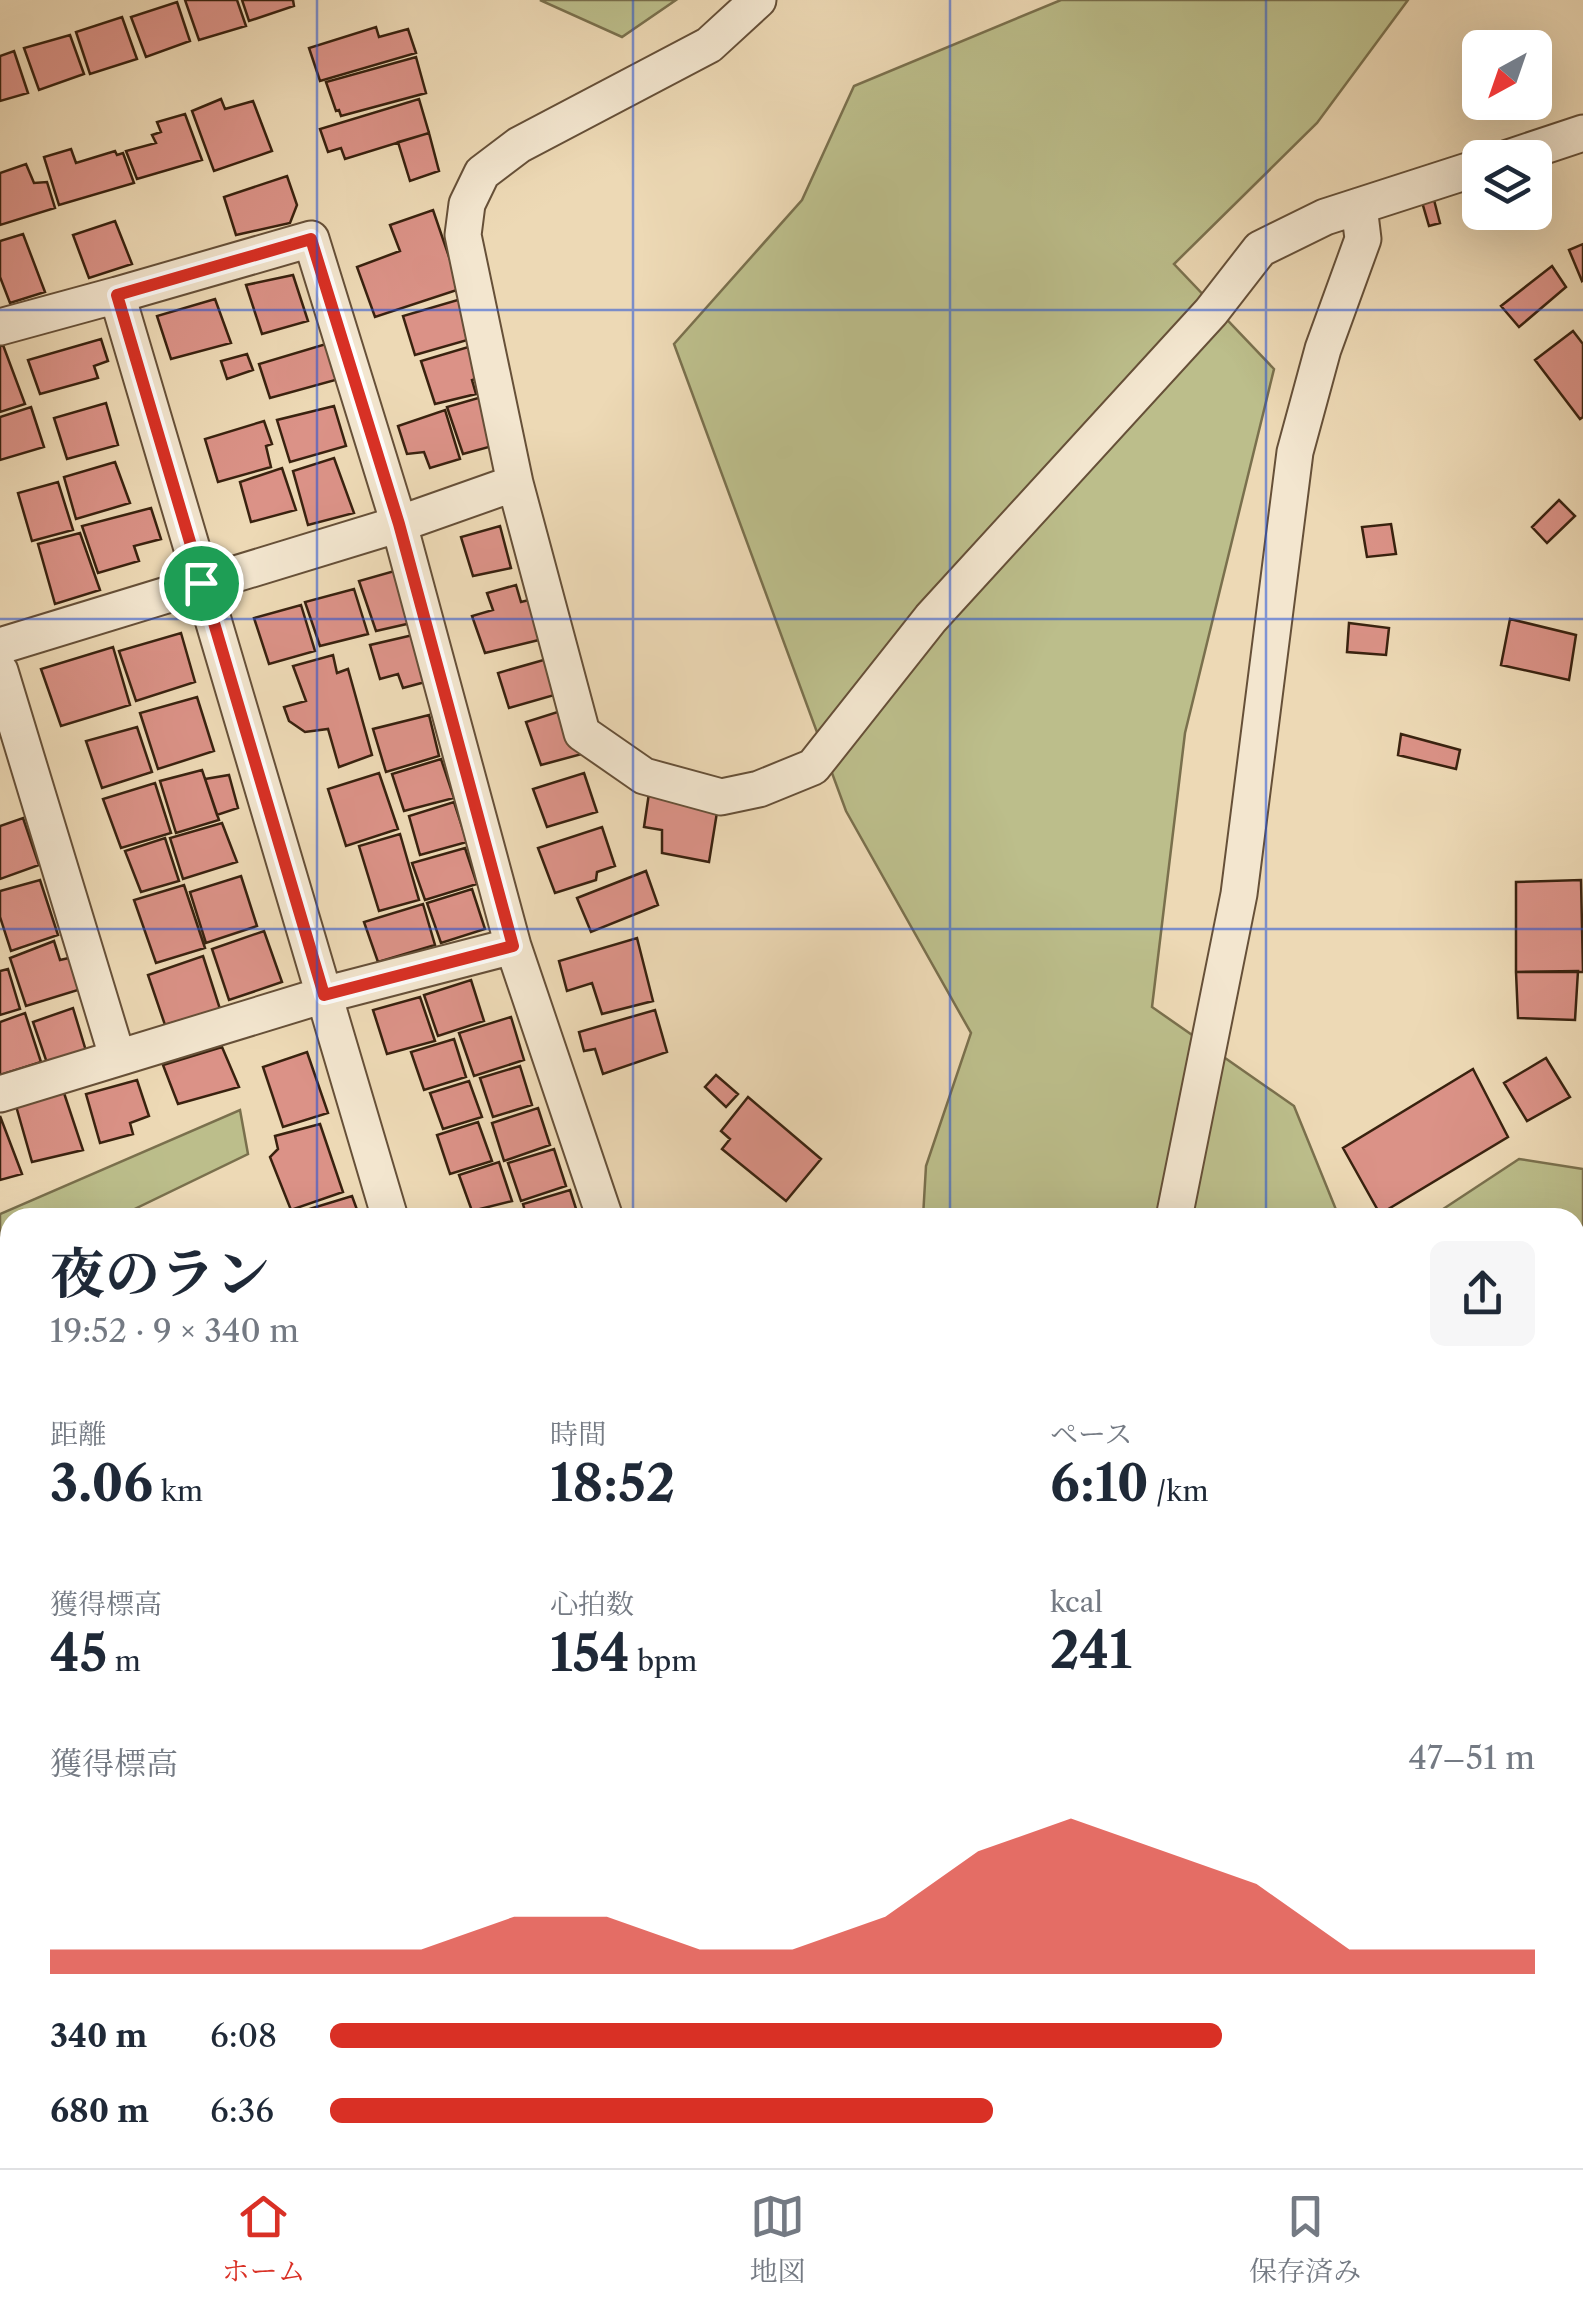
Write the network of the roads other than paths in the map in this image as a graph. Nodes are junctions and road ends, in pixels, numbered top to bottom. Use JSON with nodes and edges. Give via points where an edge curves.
{"nodes":[{"id":1,"x":758,"y":0,"type":"edge"},
{"id":2,"x":1583,"y":133,"type":"edge"},
{"id":3,"x":1552,"y":143,"type":"edge"},
{"id":4,"x":1462,"y":173,"type":"edge"},
{"id":5,"x":1359,"y":206,"type":"junction"},
{"id":6,"x":117,"y":295,"type":"junction"},
{"id":7,"x":0,"y":328,"type":"edge"},
{"id":8,"x":515,"y":483,"type":"junction"},
{"id":9,"x":399,"y":524,"type":"junction"},
{"id":10,"x":201,"y":583,"type":"junction"},
{"id":11,"x":0,"y":646,"type":"edge"},
{"id":12,"x":0,"y":671,"type":"edge"},
{"id":13,"x":513,"y":946,"type":"junction"},
{"id":14,"x":324,"y":995,"type":"junction"},
{"id":15,"x":117,"y":1056,"type":"junction"},
{"id":16,"x":0,"y":1094,"type":"edge"},
{"id":17,"x":387,"y":1208,"type":"edge"},
{"id":18,"x":602,"y":1208,"type":"edge"},
{"id":19,"x":1176,"y":1208,"type":"edge"}],
"edges":[{"from":1,"to":8,"type":"street","via":[[710,45],[518,146],[482,173],[463,235]]},
{"from":2,"to":3,"type":"street"},
{"from":4,"to":5,"type":"street"},
{"from":5,"to":8,"type":"street","via":[[1260,249],[931,618],[813,767],[759,789],[721,797],[644,776],[582,733]]},
{"from":5,"to":19,"type":"street","via":[[1363,239],[1322,349],[1295,452],[1240,894]]},
{"from":6,"to":7,"type":"street"},
{"from":6,"to":9,"type":"street","via":[[311,239]]},
{"from":6,"to":10,"type":"street"},
{"from":8,"to":9,"type":"street"},
{"from":9,"to":10,"type":"street"},
{"from":9,"to":13,"type":"street"},
{"from":10,"to":11,"type":"street"},
{"from":10,"to":14,"type":"street"},
{"from":12,"to":15,"type":"street"},
{"from":13,"to":14,"type":"street"},
{"from":13,"to":18,"type":"street"},
{"from":14,"to":15,"type":"street"},
{"from":14,"to":17,"type":"street"},
{"from":15,"to":16,"type":"street"}]}
